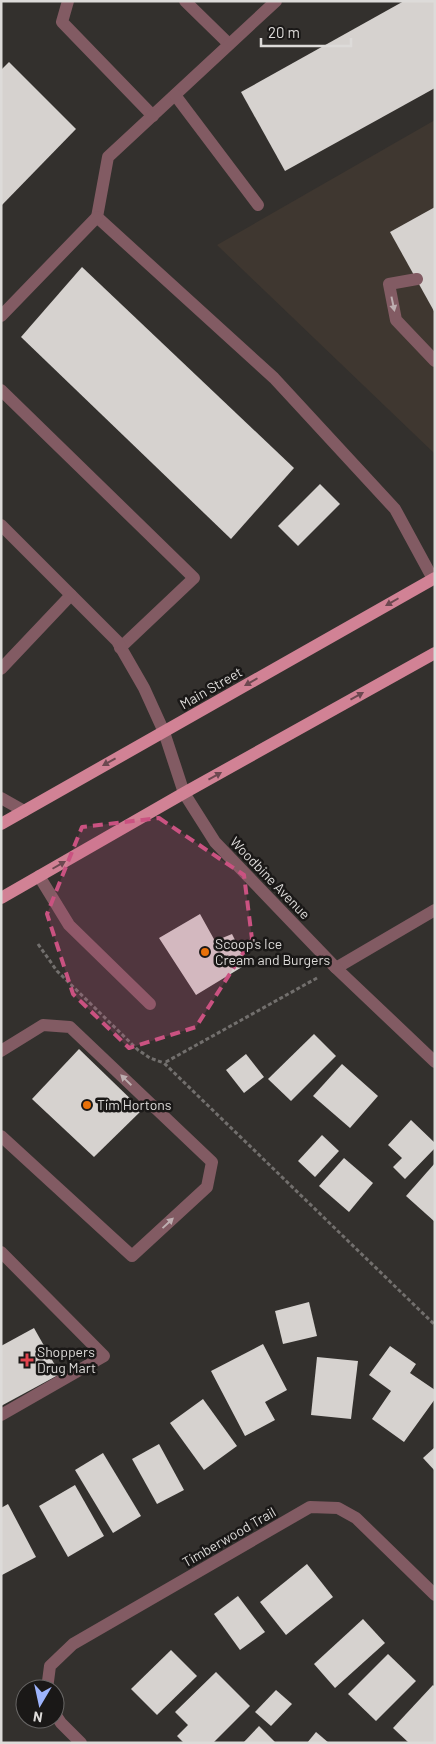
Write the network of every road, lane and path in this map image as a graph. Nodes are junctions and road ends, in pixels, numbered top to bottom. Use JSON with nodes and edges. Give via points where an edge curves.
{"nodes":[{"id":1,"x":68,"y":1,"type":"edge"},
{"id":2,"x":185,"y":1,"type":"edge"},
{"id":3,"x":276,"y":1,"type":"edge"},
{"id":4,"x":230,"y":44,"type":"junction"},
{"id":5,"x":175,"y":95,"type":"junction"},
{"id":6,"x":153,"y":116,"type":"junction"},
{"id":7,"x":258,"y":205,"type":"dead end"},
{"id":8,"x":97,"y":216,"type":"junction"},
{"id":9,"x":417,"y":279,"type":"dead end"},
{"id":10,"x":1,"y":316,"type":"edge"},
{"id":11,"x":435,"y":361,"type":"edge"},
{"id":12,"x":1,"y":390,"type":"edge"},
{"id":13,"x":1,"y":525,"type":"edge"},
{"id":14,"x":434,"y":579,"type":"edge"},
{"id":15,"x":71,"y":595,"type":"junction"},
{"id":16,"x":120,"y":648,"type":"junction"},
{"id":17,"x":435,"y":653,"type":"edge"},
{"id":18,"x":1,"y":669,"type":"edge"},
{"id":19,"x":164,"y":732,"type":"junction"},
{"id":20,"x":184,"y":793,"type":"junction"},
{"id":21,"x":1,"y":798,"type":"edge"},
{"id":22,"x":24,"y":811,"type":"junction"},
{"id":23,"x":1,"y":824,"type":"edge"},
{"id":24,"x":39,"y":876,"type":"junction"},
{"id":25,"x":1,"y":898,"type":"edge"},
{"id":26,"x":435,"y":910,"type":"edge"},
{"id":27,"x":38,"y":944,"type":"dead end"},
{"id":28,"x":336,"y":968,"type":"junction"},
{"id":29,"x":150,"y":1004,"type":"dead end"},
{"id":30,"x":1,"y":1051,"type":"edge"},
{"id":31,"x":435,"y":1062,"type":"edge"},
{"id":32,"x":164,"y":1063,"type":"junction"},
{"id":33,"x":1,"y":1136,"type":"edge"},
{"id":34,"x":1,"y":1252,"type":"edge"},
{"id":35,"x":435,"y":1325,"type":"edge"},
{"id":36,"x":1,"y":1415,"type":"edge"},
{"id":37,"x":435,"y":1595,"type":"edge"},
{"id":38,"x":48,"y":1679,"type":"edge"},
{"id":39,"x":65,"y":1727,"type":"edge"},
{"id":40,"x":81,"y":1743,"type":"edge"}],
"edges":[{"from":1,"to":6,"type":"street","via":[[62,22]]},
{"from":2,"to":4,"type":"street"},
{"from":3,"to":4,"type":"street"},
{"from":4,"to":5,"type":"street"},
{"from":5,"to":6,"type":"street"},
{"from":5,"to":7,"type":"street"},
{"from":6,"to":8,"type":"street","via":[[108,157]]},
{"from":8,"to":10,"type":"street"},
{"from":8,"to":14,"type":"street","via":[[274,378],[395,508]]},
{"from":9,"to":11,"type":"street","one_way":true,"via":[[389,284],[394,311],[396,320]]},
{"from":12,"to":16,"type":"street","via":[[194,578]]},
{"from":13,"to":15,"type":"street","name":"Woodbine Avenue"},
{"from":14,"to":19,"type":"main road","name":"Main Street","one_way":true},
{"from":15,"to":16,"type":"street","name":"Woodbine Avenue","via":[[117,641]]},
{"from":15,"to":18,"type":"street"},
{"from":16,"to":19,"type":"street","name":"Woodbine Avenue","via":[[144,688]]},
{"from":20,"to":17,"type":"main road","one_way":true},
{"from":19,"to":20,"type":"street","name":"Woodbine Avenue"},
{"from":19,"to":22,"type":"main road","name":"Main Street","one_way":true},
{"from":24,"to":20,"type":"main road","one_way":true},
{"from":20,"to":28,"type":"street","name":"Woodbine Avenue","via":[[215,842]]},
{"from":21,"to":22,"type":"street"},
{"from":22,"to":23,"type":"main road","name":"Main Street"},
{"from":24,"to":25,"type":"main road"},
{"from":24,"to":29,"type":"street","via":[[69,925]]},
{"from":26,"to":28,"type":"street"},
{"from":27,"to":32,"type":"path","via":[[57,971],[138,1050]]},
{"from":28,"to":31,"type":"street","name":"Woodbine Avenue"},
{"from":28,"to":32,"type":"path"},
{"from":33,"to":30,"type":"street","one_way":true,"via":[[132,1256],[207,1187],[212,1162],[70,1027],[43,1025]]},
{"from":32,"to":35,"type":"path"},
{"from":34,"to":36,"type":"street","via":[[104,1356]]},
{"from":37,"to":38,"type":"street","name":"Timberwood Trail","via":[[356,1518],[338,1508],[310,1507],[73,1644],[50,1666]]},
{"from":39,"to":40,"type":"street"}]}
